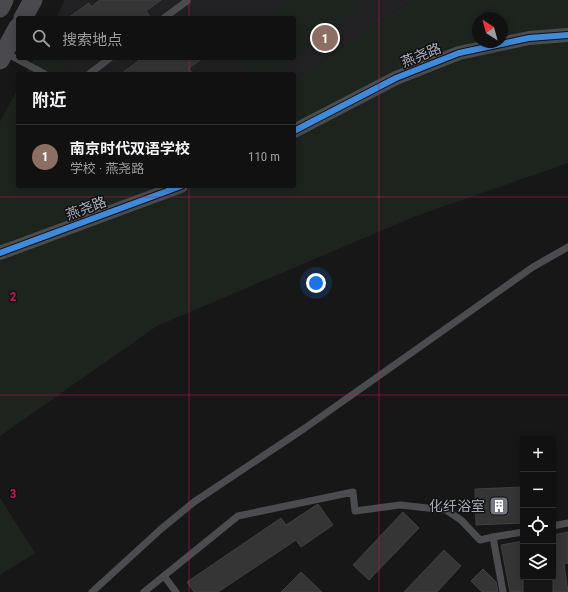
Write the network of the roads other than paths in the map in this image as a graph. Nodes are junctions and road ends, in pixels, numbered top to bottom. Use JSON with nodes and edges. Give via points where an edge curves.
{"nodes":[{"id":1,"x":4,"y":0,"type":"edge"},
{"id":2,"x":33,"y":0,"type":"edge"},
{"id":3,"x":187,"y":1,"type":"dead end"},
{"id":4,"x":0,"y":8,"type":"edge"},
{"id":5,"x":24,"y":16,"type":"edge"},
{"id":6,"x":167,"y":16,"type":"edge"},
{"id":7,"x":16,"y":31,"type":"edge"},
{"id":8,"x":568,"y":35,"type":"edge"},
{"id":9,"x":2,"y":56,"type":"edge"},
{"id":10,"x":107,"y":60,"type":"edge"},
{"id":11,"x":40,"y":72,"type":"edge"},
{"id":12,"x":91,"y":72,"type":"edge"},
{"id":13,"x":296,"y":130,"type":"edge"},
{"id":14,"x":176,"y":188,"type":"edge"},
{"id":15,"x":568,"y":248,"type":"edge"},
{"id":16,"x":0,"y":254,"type":"edge"},
{"id":17,"x":568,"y":523,"type":"edge"},
{"id":18,"x":556,"y":525,"type":"edge"},
{"id":19,"x":520,"y":532,"type":"edge"},
{"id":20,"x":493,"y":537,"type":"junction"},
{"id":21,"x":164,"y":576,"type":"junction"},
{"id":22,"x":92,"y":592,"type":"edge"},
{"id":23,"x":144,"y":592,"type":"edge"},
{"id":24,"x":176,"y":592,"type":"edge"},
{"id":25,"x":503,"y":592,"type":"edge"}],
"edges":[{"from":1,"to":4,"type":"street"},
{"from":2,"to":5,"type":"street"},
{"from":3,"to":6,"type":"lane"},
{"from":7,"to":9,"type":"street"},
{"from":8,"to":13,"type":"street","name":"燕尧路","via":[[529,38],[459,53],[396,78]]},
{"from":9,"to":11,"type":"lane"},
{"from":10,"to":12,"type":"lane"},
{"from":14,"to":16,"type":"street","name":"燕尧路"},
{"from":15,"to":22,"type":"lane","via":[[533,266],[305,428],[194,502]]},
{"from":17,"to":18,"type":"lane"},
{"from":19,"to":20,"type":"lane"},
{"from":20,"to":21,"type":"lane","via":[[480,540],[461,520],[446,510],[400,505],[355,511],[353,492],[238,516]]},
{"from":20,"to":25,"type":"lane"},
{"from":21,"to":23,"type":"lane"},
{"from":21,"to":24,"type":"lane"}]}
